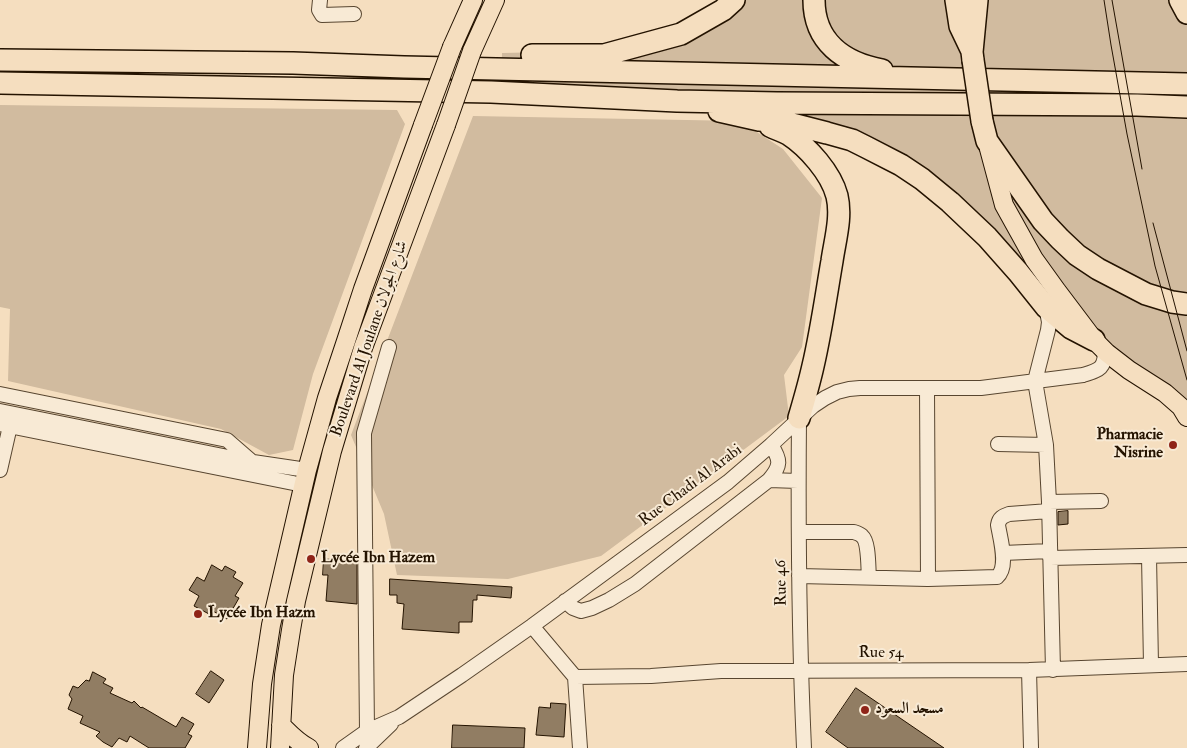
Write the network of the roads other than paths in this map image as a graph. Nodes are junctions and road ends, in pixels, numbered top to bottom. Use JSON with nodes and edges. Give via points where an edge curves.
{"nodes":[{"id":1,"x":320,"y":0,"type":"edge"},
{"id":2,"x":472,"y":0,"type":"edge"},
{"id":3,"x":495,"y":0,"type":"edge"},
{"id":4,"x":734,"y":0,"type":"edge"},
{"id":5,"x":814,"y":0,"type":"edge"},
{"id":6,"x":956,"y":0,"type":"edge"},
{"id":7,"x":977,"y":0,"type":"edge"},
{"id":8,"x":1180,"y":0,"type":"edge"},
{"id":9,"x":1187,"y":13,"type":"edge"},
{"id":10,"x":354,"y":14,"type":"dead end"},
{"id":11,"x":973,"y":56,"type":"junction"},
{"id":12,"x":0,"y":60,"type":"edge"},
{"id":13,"x":293,"y":63,"type":"junction"},
{"id":14,"x":926,"y":78,"type":"junction"},
{"id":15,"x":0,"y":83,"type":"edge"},
{"id":16,"x":1187,"y":84,"type":"edge"},
{"id":17,"x":677,"y":101,"type":"junction"},
{"id":18,"x":1187,"y":107,"type":"edge"},
{"id":19,"x":759,"y":120,"type":"junction"},
{"id":20,"x":985,"y":131,"type":"junction"},
{"id":21,"x":1187,"y":304,"type":"edge"},
{"id":22,"x":1046,"y":307,"type":"junction"},
{"id":23,"x":1099,"y":345,"type":"junction"},
{"id":24,"x":389,"y":347,"type":"dead end"},
{"id":25,"x":1035,"y":381,"type":"junction"},
{"id":26,"x":927,"y":388,"type":"junction"},
{"id":27,"x":0,"y":394,"type":"edge"},
{"id":28,"x":1187,"y":417,"type":"edge"},
{"id":29,"x":799,"y":418,"type":"junction"},
{"id":30,"x":3,"y":419,"type":"edge"},
{"id":31,"x":998,"y":444,"type":"dead end"},
{"id":32,"x":1046,"y":445,"type":"junction"},
{"id":33,"x":771,"y":446,"type":"junction"},
{"id":34,"x":253,"y":462,"type":"junction"},
{"id":35,"x":0,"y":470,"type":"edge"},
{"id":36,"x":305,"y":478,"type":"junction"},
{"id":37,"x":769,"y":480,"type":"junction"},
{"id":38,"x":798,"y":480,"type":"junction"},
{"id":39,"x":1102,"y":501,"type":"dead end"},
{"id":40,"x":1049,"y":507,"type":"junction"},
{"id":41,"x":799,"y":532,"type":"junction"},
{"id":42,"x":1003,"y":552,"type":"junction"},
{"id":43,"x":1050,"y":555,"type":"junction"},
{"id":44,"x":1187,"y":555,"type":"edge"},
{"id":45,"x":1149,"y":556,"type":"junction"},
{"id":46,"x":799,"y":576,"type":"junction"},
{"id":47,"x":869,"y":577,"type":"junction"},
{"id":48,"x":928,"y":579,"type":"junction"},
{"id":49,"x":565,"y":601,"type":"junction"},
{"id":50,"x":532,"y":626,"type":"junction"},
{"id":51,"x":1187,"y":664,"type":"edge"},
{"id":52,"x":1151,"y":665,"type":"junction"},
{"id":53,"x":1029,"y":670,"type":"junction"},
{"id":54,"x":1053,"y":670,"type":"junction"},
{"id":55,"x":800,"y":672,"type":"junction"},
{"id":56,"x":575,"y":677,"type":"junction"},
{"id":57,"x":399,"y":717,"type":"junction"},
{"id":58,"x":281,"y":725,"type":"junction"},
{"id":59,"x":367,"y":732,"type":"junction"},
{"id":60,"x":257,"y":748,"type":"edge"},
{"id":61,"x":280,"y":748,"type":"edge"},
{"id":62,"x":309,"y":748,"type":"edge"},
{"id":63,"x":343,"y":748,"type":"edge"},
{"id":64,"x":366,"y":748,"type":"edge"},
{"id":65,"x":580,"y":748,"type":"edge"},
{"id":66,"x":804,"y":748,"type":"edge"},
{"id":67,"x":1031,"y":748,"type":"edge"}],
"edges":[{"from":1,"to":10,"type":"street","via":[[322,15]]},
{"from":2,"to":36,"type":"main road","name":"Boulevard Al Joulane شارع الجولان","bridge":true,"via":[[348,333]]},
{"from":3,"to":58,"type":"main road","name":"Boulevard Al Joulane شارع الجولان","bridge":true,"via":[[472,51],[363,348],[332,451],[296,601],[284,675]]},
{"from":4,"to":13,"type":"highway","via":[[681,34],[604,55],[336,58]]},
{"from":5,"to":14,"type":"highway","via":[[819,26],[830,46],[839,53],[867,68]]},
{"from":6,"to":11,"type":"highway","via":[[960,26]]},
{"from":7,"to":11,"type":"highway"},
{"from":8,"to":9,"type":"highway"},
{"from":11,"to":20,"type":"highway","bridge":true},
{"from":12,"to":13,"type":"highway"},
{"from":13,"to":14,"type":"highway"},
{"from":14,"to":16,"type":"highway"},
{"from":15,"to":17,"type":"highway","via":[[491,92]]},
{"from":17,"to":18,"type":"highway"},
{"from":17,"to":19,"type":"highway"},
{"from":19,"to":22,"type":"highway","via":[[784,122],[842,137],[901,165],[950,202],[987,237]]},
{"from":19,"to":29,"type":"highway","via":[[796,140],[807,150],[827,175],[837,197],[838,223],[829,278],[813,366]]},
{"from":20,"to":21,"type":"highway","via":[[1043,221],[1077,255],[1146,294]]},
{"from":20,"to":23,"type":"main road","via":[[1004,205],[1034,258]]},
{"from":22,"to":23,"type":"highway"},
{"from":22,"to":25,"type":"street","via":[[1048,330]]},
{"from":23,"to":25,"type":"street","name":"Rue Chadi Al Arabi","via":[[1104,364],[1093,372]]},
{"from":23,"to":28,"type":"main road","via":[[1129,370],[1165,393]]},
{"from":24,"to":59,"type":"street","via":[[364,432]]},
{"from":25,"to":26,"type":"street","name":"Rue Chadi Al Arabi","via":[[981,388]]},
{"from":25,"to":32,"type":"street"},
{"from":26,"to":29,"type":"street","name":"Rue Chadi Al Arabi","via":[[849,389],[826,398]]},
{"from":26,"to":48,"type":"street"},
{"from":27,"to":34,"type":"street","via":[[227,440]]},
{"from":29,"to":33,"type":"street","name":"Rue Chadi Al Arabi"},
{"from":29,"to":38,"type":"street","name":"Rue 46"},
{"from":30,"to":34,"type":"street"},
{"from":30,"to":35,"type":"street"},
{"from":30,"to":36,"type":"street"},
{"from":31,"to":32,"type":"street"},
{"from":32,"to":40,"type":"street"},
{"from":33,"to":37,"type":"street","via":[[778,456],[779,465]]},
{"from":33,"to":49,"type":"street","name":"Rue Chadi Al Arabi","via":[[728,482]]},
{"from":34,"to":36,"type":"street"},
{"from":36,"to":60,"type":"main road","name":"Boulevard Al Joulane شارع الجولان","via":[[276,596],[262,684]]},
{"from":37,"to":38,"type":"street"},
{"from":37,"to":49,"type":"street","via":[[615,596],[581,611]]},
{"from":38,"to":41,"type":"street","name":"Rue 46"},
{"from":39,"to":40,"type":"street"},
{"from":40,"to":42,"type":"street","via":[[1001,518],[998,525]]},
{"from":40,"to":43,"type":"street"},
{"from":41,"to":46,"type":"street","name":"Rue 46"},
{"from":41,"to":47,"type":"street","via":[[860,534],[866,544]]},
{"from":42,"to":43,"type":"street"},
{"from":42,"to":48,"type":"street","via":[[1003,567],[997,577]]},
{"from":43,"to":45,"type":"street"},
{"from":43,"to":54,"type":"street"},
{"from":44,"to":45,"type":"street"},
{"from":45,"to":52,"type":"street"},
{"from":46,"to":47,"type":"street"},
{"from":46,"to":55,"type":"street","name":"Rue 46"},
{"from":47,"to":48,"type":"street"},
{"from":49,"to":50,"type":"street","name":"Rue Chadi Al Arabi"},
{"from":50,"to":56,"type":"street"},
{"from":50,"to":57,"type":"street","name":"Rue Chadi Al Arabi"},
{"from":51,"to":52,"type":"street","name":"Rue 54"},
{"from":52,"to":54,"type":"street","name":"Rue 54"},
{"from":53,"to":54,"type":"street","name":"Rue 54"},
{"from":53,"to":55,"type":"street","name":"Rue 54"},
{"from":53,"to":67,"type":"street"},
{"from":55,"to":56,"type":"street","name":"Rue 54"},
{"from":55,"to":66,"type":"street","name":"Rue 46"},
{"from":56,"to":65,"type":"street"},
{"from":57,"to":59,"type":"street","name":"Rue Chadi Al Arabi"},
{"from":57,"to":64,"type":"street","name":"Rue Chadi Al Arabi"},
{"from":58,"to":61,"type":"main road","name":"Boulevard Al Joulane شارع الجولان"},
{"from":58,"to":62,"type":"main road"},
{"from":59,"to":63,"type":"street","name":"Rue Chadi Al Arabi"}]}
